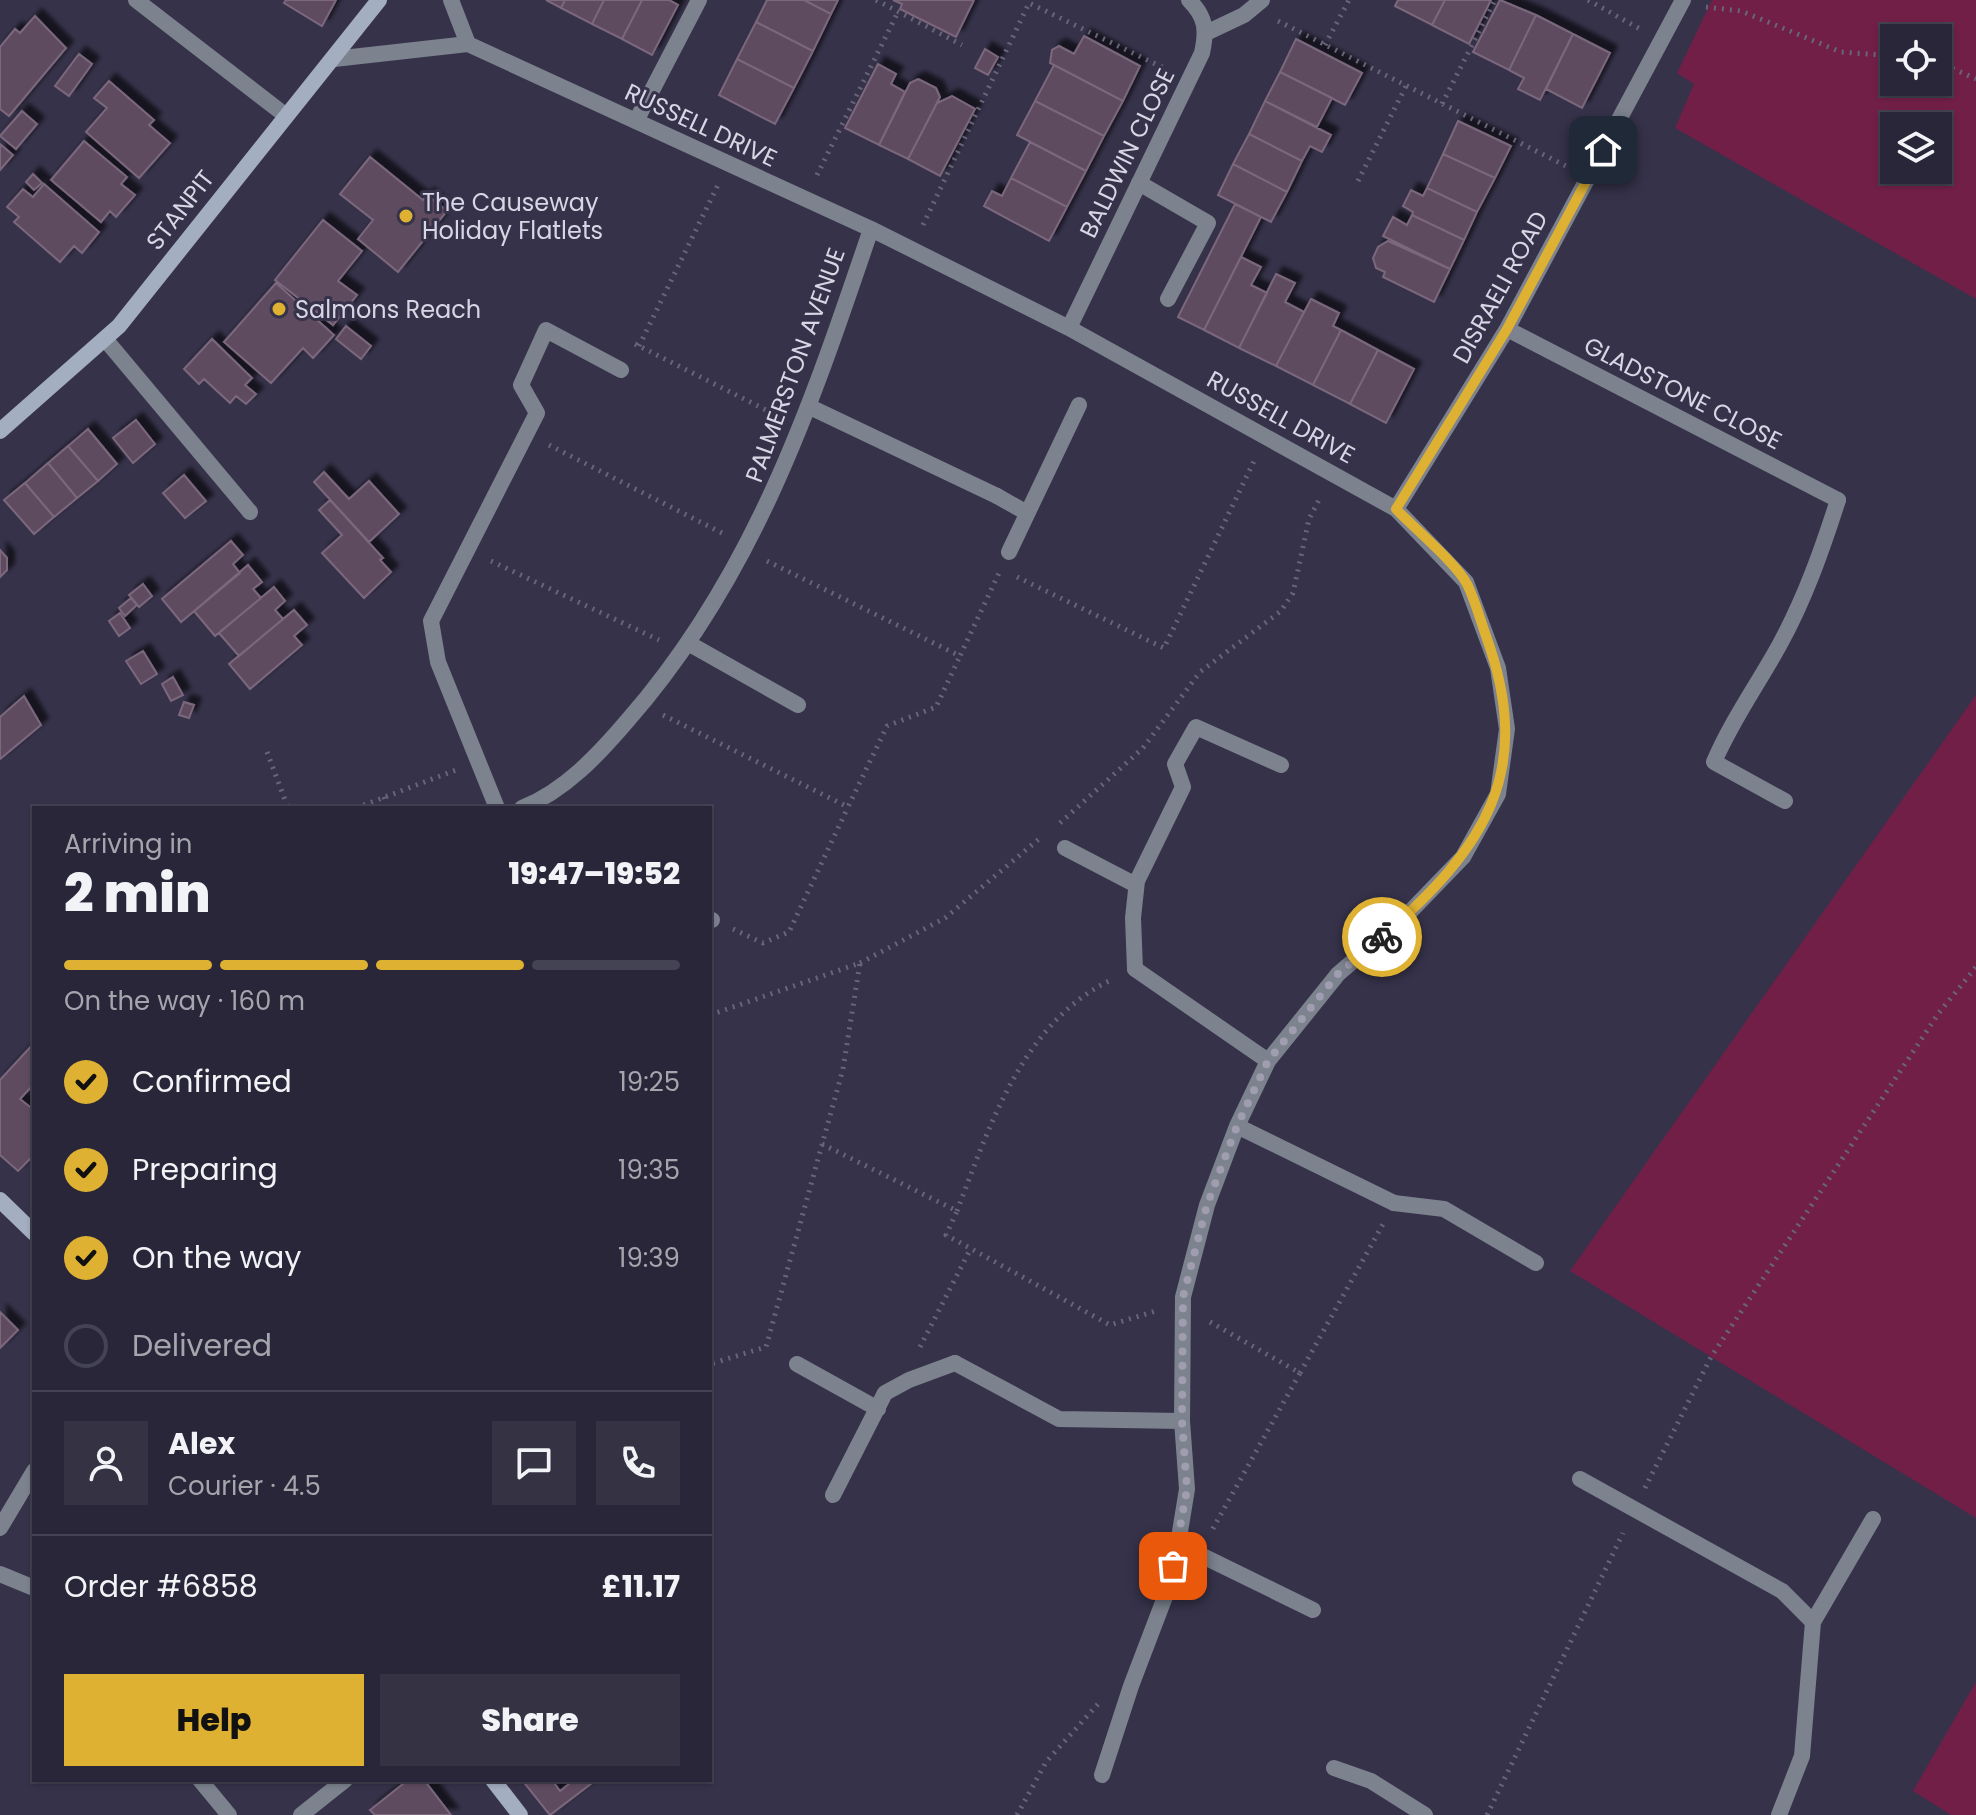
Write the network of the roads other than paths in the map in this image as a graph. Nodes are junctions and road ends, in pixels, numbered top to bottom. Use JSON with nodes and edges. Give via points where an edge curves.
{"nodes":[{"id":1,"x":136,"y":0,"type":"edge"},
{"id":2,"x":379,"y":0,"type":"edge"},
{"id":3,"x":451,"y":0,"type":"edge"},
{"id":4,"x":699,"y":0,"type":"edge"},
{"id":5,"x":1189,"y":0,"type":"edge"},
{"id":6,"x":1682,"y":2,"type":"edge"},
{"id":7,"x":1257,"y":4,"type":"edge"},
{"id":8,"x":1206,"y":33,"type":"junction"},
{"id":9,"x":468,"y":44,"type":"junction"},
{"id":10,"x":334,"y":59,"type":"junction"},
{"id":11,"x":285,"y":115,"type":"junction"},
{"id":12,"x":636,"y":121,"type":"junction"},
{"id":13,"x":1139,"y":183,"type":"junction"},
{"id":14,"x":871,"y":229,"type":"junction"},
{"id":15,"x":1168,"y":299,"type":"dead end"},
{"id":16,"x":1069,"y":328,"type":"junction"},
{"id":17,"x":1507,"y":329,"type":"junction"},
{"id":18,"x":105,"y":339,"type":"junction"},
{"id":19,"x":621,"y":370,"type":"road end"},
{"id":20,"x":1079,"y":405,"type":"dead end"},
{"id":21,"x":810,"y":407,"type":"junction"},
{"id":22,"x":0,"y":431,"type":"edge"},
{"id":23,"x":1396,"y":509,"type":"junction"},
{"id":24,"x":250,"y":512,"type":"dead end"},
{"id":25,"x":1027,"y":513,"type":"junction"},
{"id":26,"x":1009,"y":552,"type":"road end"},
{"id":27,"x":685,"y":647,"type":"junction"},
{"id":28,"x":798,"y":705,"type":"dead end"},
{"id":29,"x":1281,"y":765,"type":"dead end"},
{"id":30,"x":1785,"y":801,"type":"dead end"},
{"id":31,"x":496,"y":806,"type":"edge"},
{"id":32,"x":527,"y":806,"type":"edge"},
{"id":33,"x":1065,"y":848,"type":"dead end"},
{"id":34,"x":1136,"y":885,"type":"junction"},
{"id":35,"x":1268,"y":1061,"type":"junction"},
{"id":36,"x":1237,"y":1126,"type":"junction"},
{"id":37,"x":0,"y":1200,"type":"edge"},
{"id":38,"x":32,"y":1231,"type":"edge"},
{"id":39,"x":1536,"y":1263,"type":"dead end"},
{"id":40,"x":797,"y":1364,"type":"dead end"},
{"id":41,"x":878,"y":1409,"type":"junction"},
{"id":42,"x":1182,"y":1421,"type":"junction"},
{"id":43,"x":32,"y":1474,"type":"edge"},
{"id":44,"x":1580,"y":1479,"type":"dead end"},
{"id":45,"x":833,"y":1495,"type":"dead end"},
{"id":46,"x":1873,"y":1519,"type":"dead end"},
{"id":47,"x":0,"y":1528,"type":"edge"},
{"id":48,"x":1178,"y":1544,"type":"junction"},
{"id":49,"x":0,"y":1574,"type":"edge"},
{"id":50,"x":32,"y":1587,"type":"edge"},
{"id":51,"x":1313,"y":1610,"type":"dead end"},
{"id":52,"x":1813,"y":1622,"type":"junction"},
{"id":53,"x":1334,"y":1768,"type":"dead end"},
{"id":54,"x":1102,"y":1775,"type":"dead end"},
{"id":55,"x":202,"y":1782,"type":"edge"},
{"id":56,"x":342,"y":1782,"type":"edge"},
{"id":57,"x":495,"y":1782,"type":"edge"},
{"id":58,"x":229,"y":1815,"type":"edge"},
{"id":59,"x":301,"y":1815,"type":"edge"},
{"id":60,"x":520,"y":1815,"type":"edge"},
{"id":61,"x":1425,"y":1815,"type":"edge"},
{"id":62,"x":1779,"y":1815,"type":"edge"}],
"edges":[{"from":1,"to":11,"type":"street"},
{"from":2,"to":10,"type":"street","name":"STANPIT"},
{"from":3,"to":9,"type":"street"},
{"from":4,"to":12,"type":"street"},
{"from":5,"to":8,"type":"street","via":[[1203,13]]},
{"from":6,"to":17,"type":"street","name":"DISRAELI ROAD"},
{"from":7,"to":8,"type":"street"},
{"from":8,"to":13,"type":"street","name":"BALDWIN CLOSE","via":[[1202,53]]},
{"from":9,"to":10,"type":"street"},
{"from":9,"to":12,"type":"street","name":"RUSSELL DRIVE"},
{"from":10,"to":11,"type":"street","name":"STANPIT"},
{"from":11,"to":18,"type":"street","name":"STANPIT"},
{"from":12,"to":14,"type":"street","name":"RUSSELL DRIVE"},
{"from":13,"to":15,"type":"street","via":[[1208,223]]},
{"from":13,"to":16,"type":"street","name":"BALDWIN CLOSE"},
{"from":14,"to":16,"type":"street","name":"RUSSELL DRIVE"},
{"from":14,"to":21,"type":"street","name":"PALMERSTON AVENUE"},
{"from":16,"to":23,"type":"street","name":"RUSSELL DRIVE"},
{"from":17,"to":23,"type":"street","name":"DISRAELI ROAD"},
{"from":17,"to":30,"type":"street","name":"GLADSTONE CLOSE","via":[[1838,500],[1815,573],[1714,762]]},
{"from":18,"to":22,"type":"street","name":"STANPIT"},
{"from":18,"to":24,"type":"street"},
{"from":19,"to":31,"type":"street","via":[[546,330],[521,385],[537,413],[431,621],[438,662]]},
{"from":20,"to":25,"type":"street"},
{"from":21,"to":25,"type":"street"},
{"from":21,"to":27,"type":"street","name":"PALMERSTON AVENUE","via":[[746,548]]},
{"from":23,"to":35,"type":"street","name":"RUSSELL DRIVE","via":[[1466,582],[1498,668],[1507,729],[1498,794],[1463,857],[1407,915],[1338,974]]},
{"from":25,"to":26,"type":"street"},
{"from":27,"to":28,"type":"street"},
{"from":27,"to":32,"type":"street","name":"PALMERSTON AVENUE","via":[[588,763]]},
{"from":29,"to":34,"type":"street","via":[[1196,727],[1175,764],[1183,787]]},
{"from":33,"to":34,"type":"street"},
{"from":34,"to":35,"type":"street","via":[[1135,969]]},
{"from":35,"to":36,"type":"street","name":"RUSSELL DRIVE"},
{"from":36,"to":39,"type":"street","via":[[1394,1203],[1444,1209]]},
{"from":36,"to":42,"type":"street","name":"RUSSELL DRIVE","via":[[1207,1205],[1184,1305]]},
{"from":37,"to":38,"type":"street"},
{"from":40,"to":41,"type":"street"},
{"from":41,"to":42,"type":"street","via":[[885,1393],[955,1363],[1059,1419]]},
{"from":41,"to":45,"type":"street"},
{"from":42,"to":48,"type":"street","name":"RUSSELL DRIVE","via":[[1187,1489]]},
{"from":43,"to":47,"type":"street"},
{"from":44,"to":52,"type":"street","via":[[1782,1591]]},
{"from":46,"to":52,"type":"street"},
{"from":48,"to":51,"type":"street"},
{"from":48,"to":54,"type":"street","name":"RUSSELL DRIVE","via":[[1168,1589]]},
{"from":49,"to":50,"type":"street"},
{"from":52,"to":62,"type":"street","via":[[1802,1756]]},
{"from":53,"to":61,"type":"street","via":[[1371,1781]]},
{"from":55,"to":58,"type":"street"},
{"from":56,"to":59,"type":"street"},
{"from":57,"to":60,"type":"street"}]}
